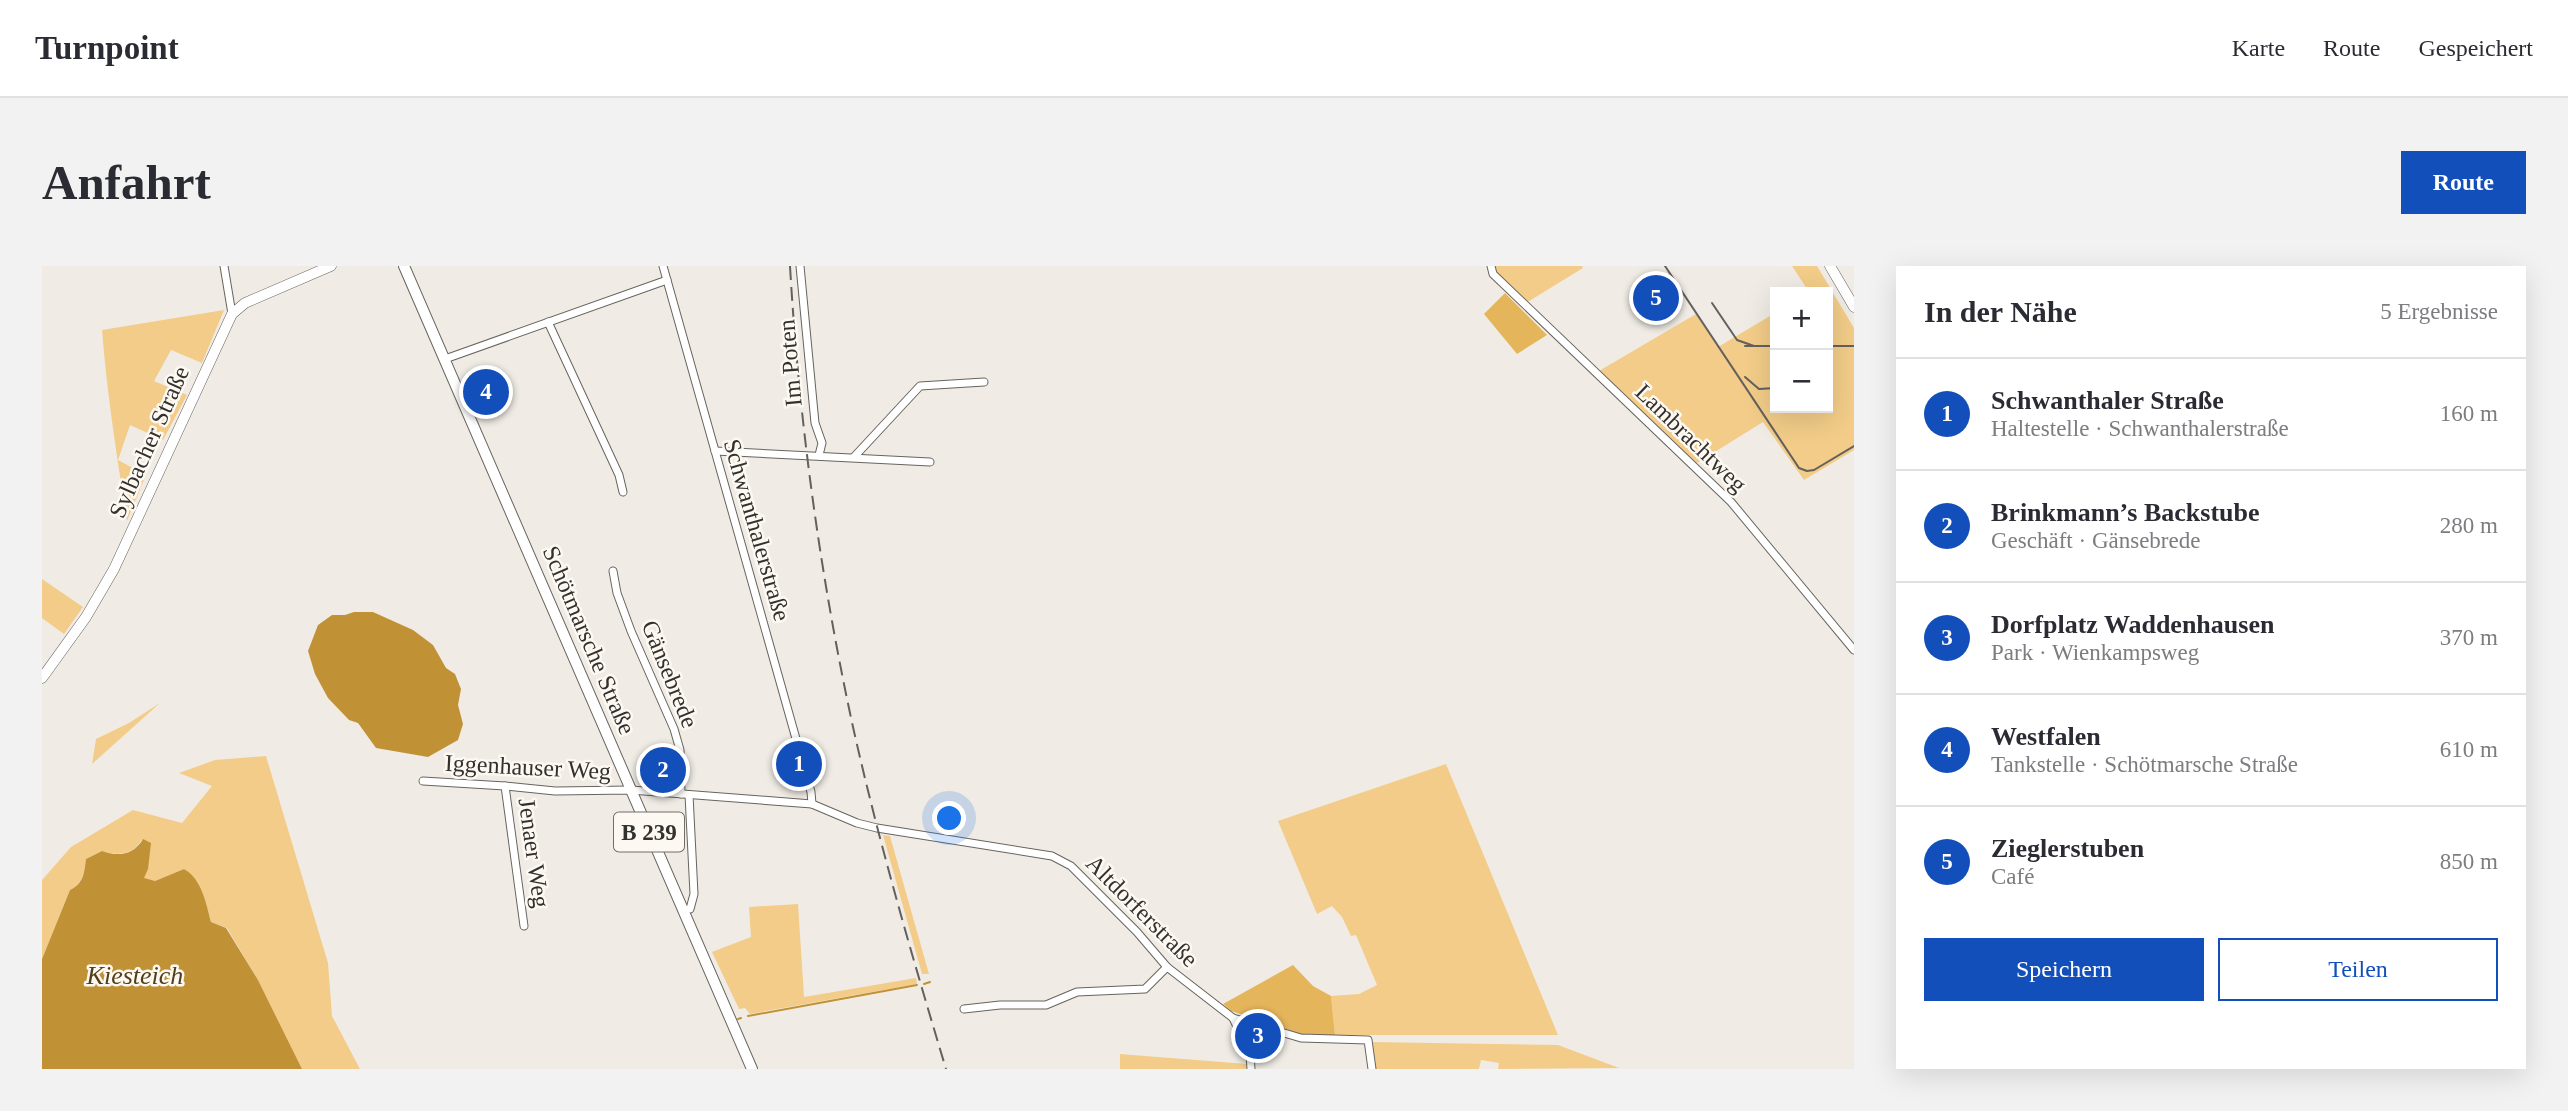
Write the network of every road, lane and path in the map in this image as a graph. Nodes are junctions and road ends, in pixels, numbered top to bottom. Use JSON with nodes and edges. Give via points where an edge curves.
{"nodes":[{"id":1,"x":224,"y":266,"type":"edge"},
{"id":2,"x":331,"y":266,"type":"edge"},
{"id":3,"x":404,"y":266,"type":"edge"},
{"id":4,"x":663,"y":266,"type":"edge"},
{"id":5,"x":800,"y":266,"type":"edge"},
{"id":6,"x":1491,"y":266,"type":"edge"},
{"id":7,"x":1829,"y":266,"type":"edge"},
{"id":8,"x":667,"y":279,"type":"junction"},
{"id":9,"x":1854,"y":307,"type":"edge"},
{"id":10,"x":232,"y":314,"type":"junction"},
{"id":11,"x":548,"y":321,"type":"junction"},
{"id":12,"x":445,"y":359,"type":"junction"},
{"id":13,"x":984,"y":382,"type":"dead end"},
{"id":14,"x":715,"y":451,"type":"junction"},
{"id":15,"x":819,"y":455,"type":"junction"},
{"id":16,"x":854,"y":457,"type":"junction"},
{"id":17,"x":930,"y":462,"type":"dead end"},
{"id":18,"x":623,"y":492,"type":"dead end"},
{"id":19,"x":613,"y":571,"type":"dead end"},
{"id":20,"x":1854,"y":650,"type":"edge"},
{"id":21,"x":42,"y":678,"type":"edge"},
{"id":22,"x":423,"y":781,"type":"dead end"},
{"id":23,"x":505,"y":786,"type":"junction"},
{"id":24,"x":631,"y":790,"type":"junction"},
{"id":25,"x":685,"y":794,"type":"junction"},
{"id":26,"x":812,"y":804,"type":"junction"},
{"id":27,"x":690,"y":908,"type":"dead end"},
{"id":28,"x":524,"y":926,"type":"dead end"},
{"id":29,"x":1167,"y":967,"type":"junction"},
{"id":30,"x":964,"y":1009,"type":"dead end"},
{"id":31,"x":1233,"y":1018,"type":"junction"},
{"id":32,"x":752,"y":1069,"type":"edge"},
{"id":33,"x":1251,"y":1069,"type":"edge"},
{"id":34,"x":1372,"y":1069,"type":"edge"}],
"edges":[{"from":1,"to":10,"type":"street"},
{"from":2,"to":10,"type":"main road","via":[[245,303]]},
{"from":3,"to":12,"type":"main road","name":"Schötmarsche Straße","number":"B 239"},
{"from":4,"to":8,"type":"street","name":"Schwanthalerstraße"},
{"from":5,"to":15,"type":"street","name":"Im Poten","via":[[815,423],[822,443]]},
{"from":6,"to":20,"type":"street","name":"Lambrachtweg","via":[[1493,274],[1731,502]]},
{"from":7,"to":9,"type":"main road"},
{"from":8,"to":11,"type":"street"},
{"from":8,"to":14,"type":"street","name":"Schwanthalerstraße"},
{"from":10,"to":21,"type":"main road","name":"Sylbacher Straße","via":[[114,569]]},
{"from":11,"to":12,"type":"street"},
{"from":11,"to":18,"type":"street"},
{"from":12,"to":24,"type":"main road","name":"Schötmarsche Straße","number":"B 239"},
{"from":13,"to":16,"type":"street","via":[[920,386]]},
{"from":14,"to":15,"type":"street"},
{"from":14,"to":26,"type":"street","name":"Schwanthalerstraße"},
{"from":15,"to":16,"type":"street"},
{"from":16,"to":17,"type":"street"},
{"from":19,"to":25,"type":"street","name":"Gänsebrede","via":[[631,631],[674,729]]},
{"from":22,"to":23,"type":"street","name":"Iggenhauser Weg"},
{"from":23,"to":24,"type":"street","name":"Iggenhauser Weg"},
{"from":23,"to":28,"type":"street","name":"Jenaer Weg"},
{"from":24,"to":25,"type":"street","name":"Altdorferstraße"},
{"from":24,"to":32,"type":"main road","name":"Schötmarsche Straße","number":"B 239"},
{"from":25,"to":26,"type":"street","name":"Altdorferstraße"},
{"from":25,"to":27,"type":"street","name":"Gänsebrede","via":[[694,894]]},
{"from":26,"to":29,"type":"street","name":"Altdorferstraße","via":[[877,828],[1061,860]]},
{"from":29,"to":30,"type":"street","via":[[1145,989],[1077,992],[1046,1005]]},
{"from":29,"to":31,"type":"street","name":"Altdorferstraße"},
{"from":31,"to":33,"type":"street","name":"Altdorferstraße","via":[[1250,1054]]},
{"from":31,"to":34,"type":"street","via":[[1301,1038],[1368,1040]]}]}
